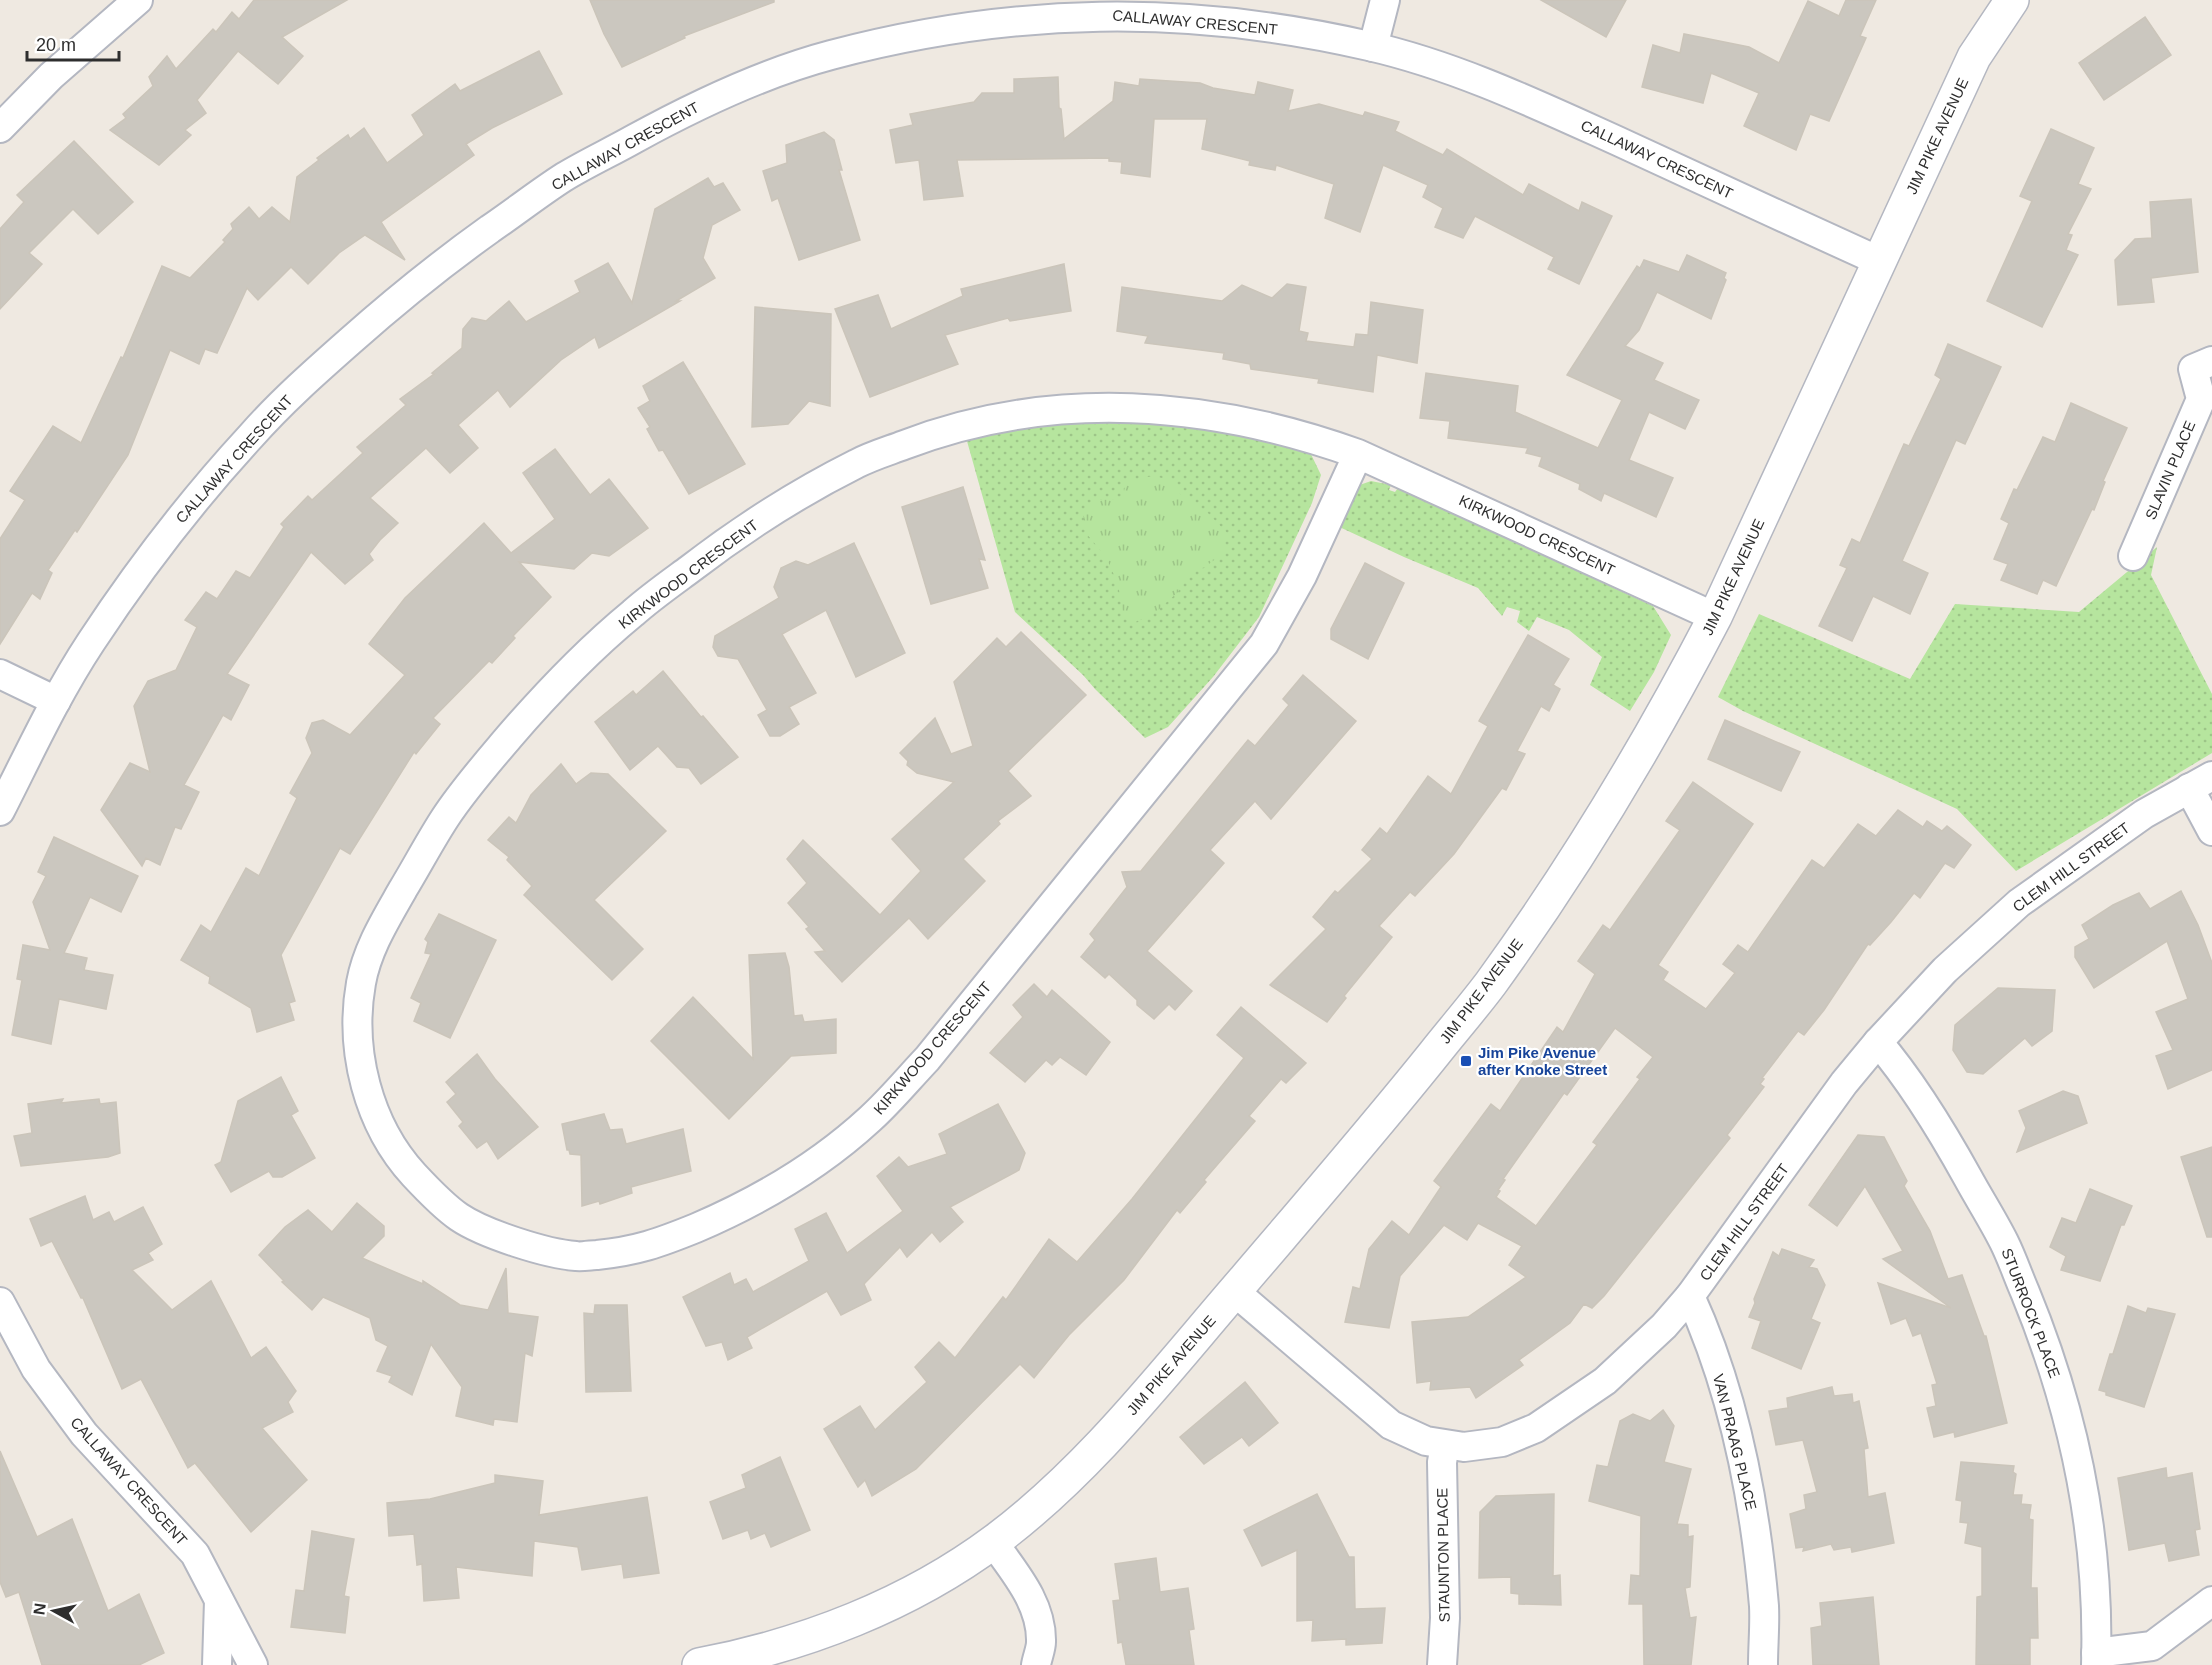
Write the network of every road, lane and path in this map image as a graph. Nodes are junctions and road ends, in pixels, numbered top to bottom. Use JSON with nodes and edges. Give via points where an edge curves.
{"nodes":[{"id":1,"x":138,"y":0,"type":"edge"},
{"id":2,"x":1385,"y":0,"type":"edge"},
{"id":3,"x":1985,"y":0,"type":"edge"},
{"id":4,"x":2012,"y":0,"type":"edge"},
{"id":5,"x":1373,"y":47,"type":"junction"},
{"id":6,"x":1974,"y":57,"type":"junction"},
{"id":7,"x":0,"y":128,"type":"edge"},
{"id":8,"x":1879,"y":261,"type":"junction"},
{"id":9,"x":2212,"y":361,"type":"edge"},
{"id":10,"x":1358,"y":454,"type":"junction"},
{"id":11,"x":2133,"y":556,"type":"dead end"},
{"id":12,"x":1715,"y":617,"type":"junction"},
{"id":13,"x":0,"y":674,"type":"edge"},
{"id":14,"x":56,"y":701,"type":"junction"},
{"id":15,"x":2201,"y":782,"type":"edge"},
{"id":16,"x":0,"y":811,"type":"edge"},
{"id":17,"x":2212,"y":831,"type":"edge"},
{"id":18,"x":1878,"y":1042,"type":"junction"},
{"id":19,"x":1234,"y":1291,"type":"junction"},
{"id":20,"x":1690,"y":1296,"type":"junction"},
{"id":21,"x":0,"y":1302,"type":"edge"},
{"id":22,"x":1445,"y":1445,"type":"junction"},
{"id":23,"x":993,"y":1542,"type":"junction"},
{"id":24,"x":219,"y":1599,"type":"junction"},
{"id":25,"x":2212,"y":1601,"type":"edge"},
{"id":26,"x":2096,"y":1659,"type":"edge"},
{"id":27,"x":218,"y":1665,"type":"edge"},
{"id":28,"x":253,"y":1665,"type":"edge"},
{"id":29,"x":699,"y":1665,"type":"edge"},
{"id":30,"x":1036,"y":1665,"type":"edge"},
{"id":31,"x":1442,"y":1665,"type":"edge"},
{"id":32,"x":1763,"y":1665,"type":"edge"}],
"edges":[{"from":1,"to":7,"type":"street","via":[[51,76]]},
{"from":2,"to":5,"type":"street"},
{"from":3,"to":6,"type":"street","name":"JIM PIKE AVENUE"},
{"from":4,"to":6,"type":"street","name":"JIM PIKE AVENUE"},
{"from":5,"to":8,"type":"street","name":"CALLAWAY CRESCENT","via":[[1459,73],[1542,107]]},
{"from":5,"to":14,"type":"street","name":"CALLAWAY CRESCENT","via":[[1263,25],[1153,16],[1097,15],[987,23],[828,56],[778,72],[681,113],[561,179],[457,252],[299,386],[252,434],[165,537],[89,645]]},
{"from":6,"to":8,"type":"street","name":"JIM PIKE AVENUE"},
{"from":8,"to":12,"type":"street","name":"JIM PIKE AVENUE"},
{"from":9,"to":11,"type":"street","name":"SLAVIN PLACE","via":[[2193,369],[2201,399]]},
{"from":10,"to":10,"type":"street","name":"KIRKWOOD CRESCENT","via":[[1302,576],[1264,644],[927,1059],[874,1117],[844,1142],[777,1189],[740,1209],[631,1252],[578,1257],[519,1243],[461,1219],[399,1159],[370,1099],[358,1049],[362,980],[377,934],[444,819],[549,691],[632,614],[723,544],[858,463],[976,422],[1060,409],[1147,407],[1234,418],[1318,439]]},
{"from":10,"to":12,"type":"street","name":"KIRKWOOD CRESCENT"},
{"from":12,"to":19,"type":"street","name":"JIM PIKE AVENUE","via":[[1674,696],[1588,842],[1489,985],[1380,1122]]},
{"from":13,"to":14,"type":"street"},
{"from":14,"to":16,"type":"street","name":"CALLAWAY CRESCENT"},
{"from":15,"to":17,"type":"street"},
{"from":15,"to":18,"type":"street","name":"CLEM HILL STREET","via":[[2144,814],[2019,903],[1945,970]]},
{"from":18,"to":20,"type":"street","name":"CLEM HILL STREET"},
{"from":18,"to":26,"type":"street","name":"STURROCK PLACE","via":[[1951,1147],[2004,1243],[2046,1343],[2085,1497],[2092,1549]]},
{"from":19,"to":22,"type":"street","name":"CLEM HILL STREET","via":[[1391,1425]]},
{"from":19,"to":23,"type":"street","name":"JIM PIKE AVENUE","via":[[1112,1433],[1056,1491]]},
{"from":20,"to":22,"type":"street","name":"CLEM HILL STREET","via":[[1605,1381],[1536,1428],[1503,1443]]},
{"from":20,"to":32,"type":"street","name":"VAN PRAAG PLACE","via":[[1727,1398],[1752,1502],[1764,1608]]},
{"from":21,"to":24,"type":"street","name":"CALLAWAY CRESCENT","via":[[36,1369],[84,1434],[195,1554]]},
{"from":22,"to":31,"type":"street","name":"STAUNTON PLACE"},
{"from":23,"to":29,"type":"street","name":"JIM PIKE AVENUE","via":[[924,1587],[848,1623],[807,1638]]},
{"from":23,"to":30,"type":"street","via":[[1023,1584],[1037,1612],[1041,1642]]},
{"from":24,"to":27,"type":"street","name":"CALLAWAY CRESCENT"},
{"from":24,"to":28,"type":"street","name":"CALLAWAY CRESCENT"},
{"from":25,"to":26,"type":"street","name":"STURROCK PLACE","via":[[2152,1646]]}]}
